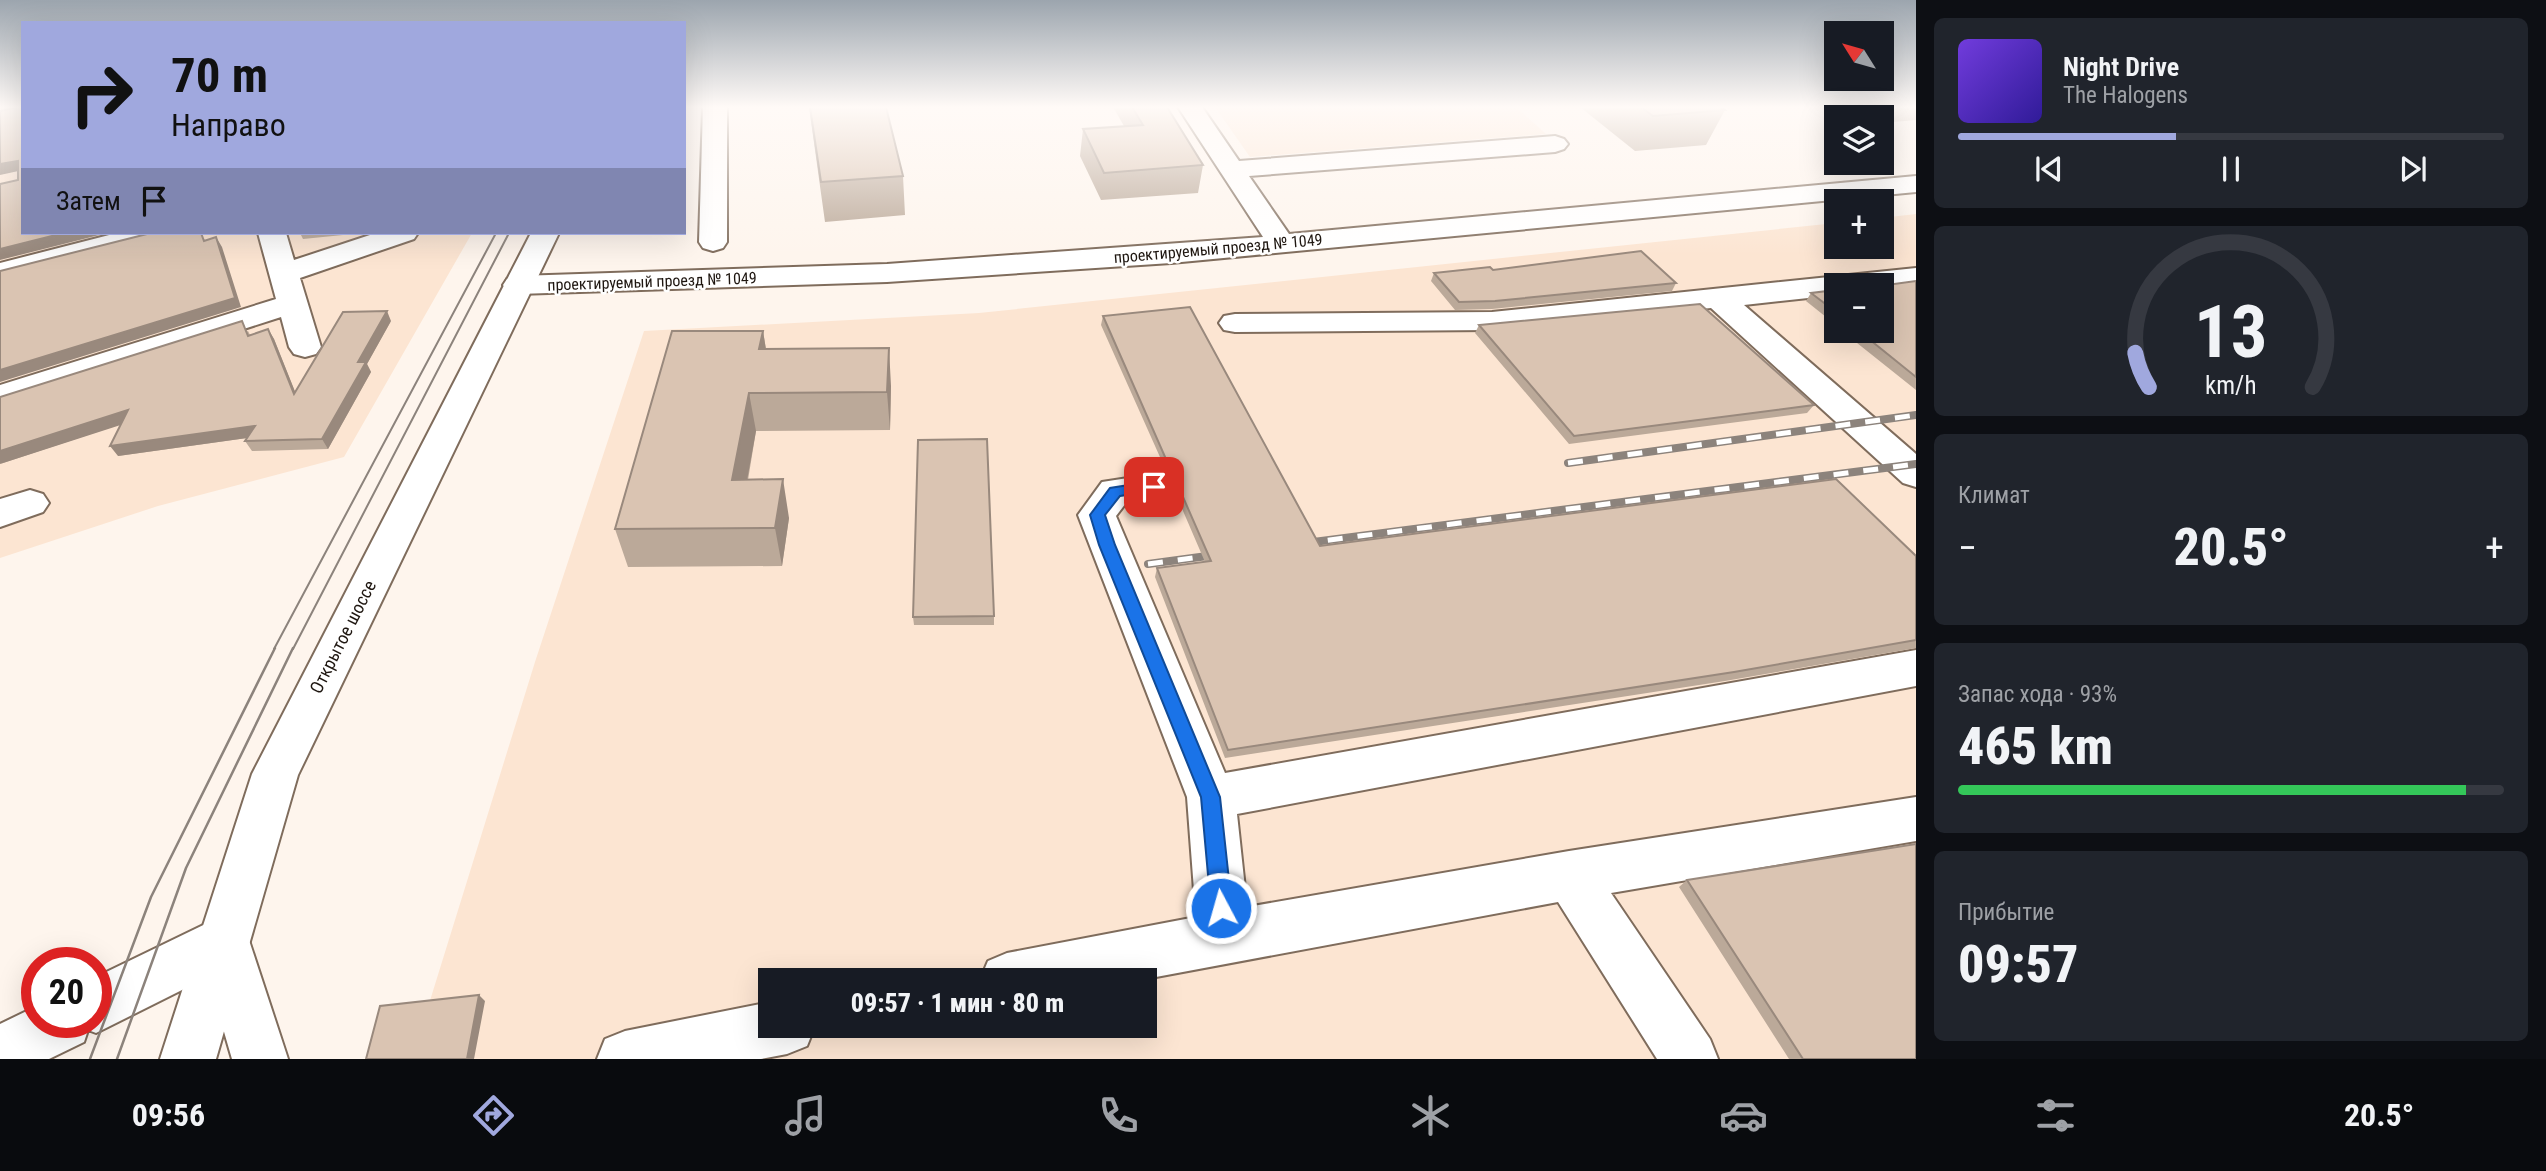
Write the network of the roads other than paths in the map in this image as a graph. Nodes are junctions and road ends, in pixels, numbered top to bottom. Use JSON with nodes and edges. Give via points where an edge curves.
{"nodes":[{"id":1,"x":714,"y":156,"type":"edge"},
{"id":2,"x":1223,"y":156,"type":"edge"},
{"id":3,"x":1394,"y":156,"type":"edge"},
{"id":4,"x":1231,"y":169,"type":"junction"},
{"id":5,"x":1916,"y":184,"type":"edge"},
{"id":6,"x":141,"y":235,"type":"edge"},
{"id":7,"x":273,"y":235,"type":"edge"},
{"id":8,"x":400,"y":235,"type":"edge"},
{"id":9,"x":544,"y":235,"type":"edge"},
{"id":10,"x":713,"y":242,"type":"dead end"},
{"id":11,"x":1280,"y":243,"type":"junction"},
{"id":12,"x":0,"y":272,"type":"edge"},
{"id":13,"x":1916,"y":277,"type":"edge"},
{"id":14,"x":1894,"y":279,"type":"edge"},
{"id":15,"x":518,"y":285,"type":"junction"},
{"id":16,"x":1824,"y":287,"type":"edge"},
{"id":17,"x":289,"y":288,"type":"junction"},
{"id":18,"x":1720,"y":300,"type":"junction"},
{"id":19,"x":1235,"y":323,"type":"dead end"},
{"id":20,"x":305,"y":348,"type":"dead end"},
{"id":21,"x":0,"y":397,"type":"edge"},
{"id":22,"x":1916,"y":474,"type":"edge"},
{"id":23,"x":1154,"y":487,"type":"dead end"},
{"id":24,"x":1916,"y":668,"type":"edge"},
{"id":25,"x":1211,"y":797,"type":"junction"},
{"id":26,"x":1916,"y":819,"type":"edge"},
{"id":27,"x":1569,"y":874,"type":"junction"},
{"id":28,"x":1224,"y":935,"type":"junction"},
{"id":29,"x":224,"y":941,"type":"junction"},
{"id":30,"x":1065,"y":968,"type":"edge"},
{"id":31,"x":112,"y":998,"type":"edge"},
{"id":32,"x":758,"y":1032,"type":"edge"},
{"id":33,"x":32,"y":1038,"type":"edge"},
{"id":34,"x":0,"y":1054,"type":"edge"},
{"id":35,"x":187,"y":1059,"type":"edge"},
{"id":36,"x":260,"y":1059,"type":"edge"},
{"id":37,"x":625,"y":1059,"type":"edge"},
{"id":38,"x":1690,"y":1059,"type":"edge"}],
"edges":[{"from":1,"to":10,"type":"street"},
{"from":2,"to":4,"type":"street"},
{"from":3,"to":4,"type":"street"},
{"from":4,"to":11,"type":"street"},
{"from":5,"to":11,"type":"street","name":"проектируемый проезд № 1049"},
{"from":6,"to":12,"type":"street"},
{"from":7,"to":17,"type":"street"},
{"from":8,"to":17,"type":"street"},
{"from":9,"to":15,"type":"street","name":"Открытое шоссе"},
{"from":11,"to":15,"type":"street","name":"проектируемый проезд № 1049","via":[[887,273]]},
{"from":13,"to":14,"type":"street"},
{"from":15,"to":29,"type":"street","name":"Открытое шоссе","via":[[275,774]]},
{"from":16,"to":18,"type":"street"},
{"from":17,"to":20,"type":"street"},
{"from":17,"to":21,"type":"street"},
{"from":18,"to":19,"type":"street","via":[[1492,321]]},
{"from":18,"to":22,"type":"street"},
{"from":23,"to":25,"type":"street","via":[[1115,491],[1097,515]]},
{"from":24,"to":25,"type":"street"},
{"from":25,"to":28,"type":"street"},
{"from":26,"to":27,"type":"street"},
{"from":27,"to":28,"type":"street"},
{"from":27,"to":38,"type":"street"},
{"from":28,"to":30,"type":"street"},
{"from":29,"to":31,"type":"street"},
{"from":29,"to":35,"type":"street","name":"Открытое шоссе"},
{"from":29,"to":36,"type":"street"},
{"from":32,"to":37,"type":"street"},
{"from":33,"to":34,"type":"street"}]}
